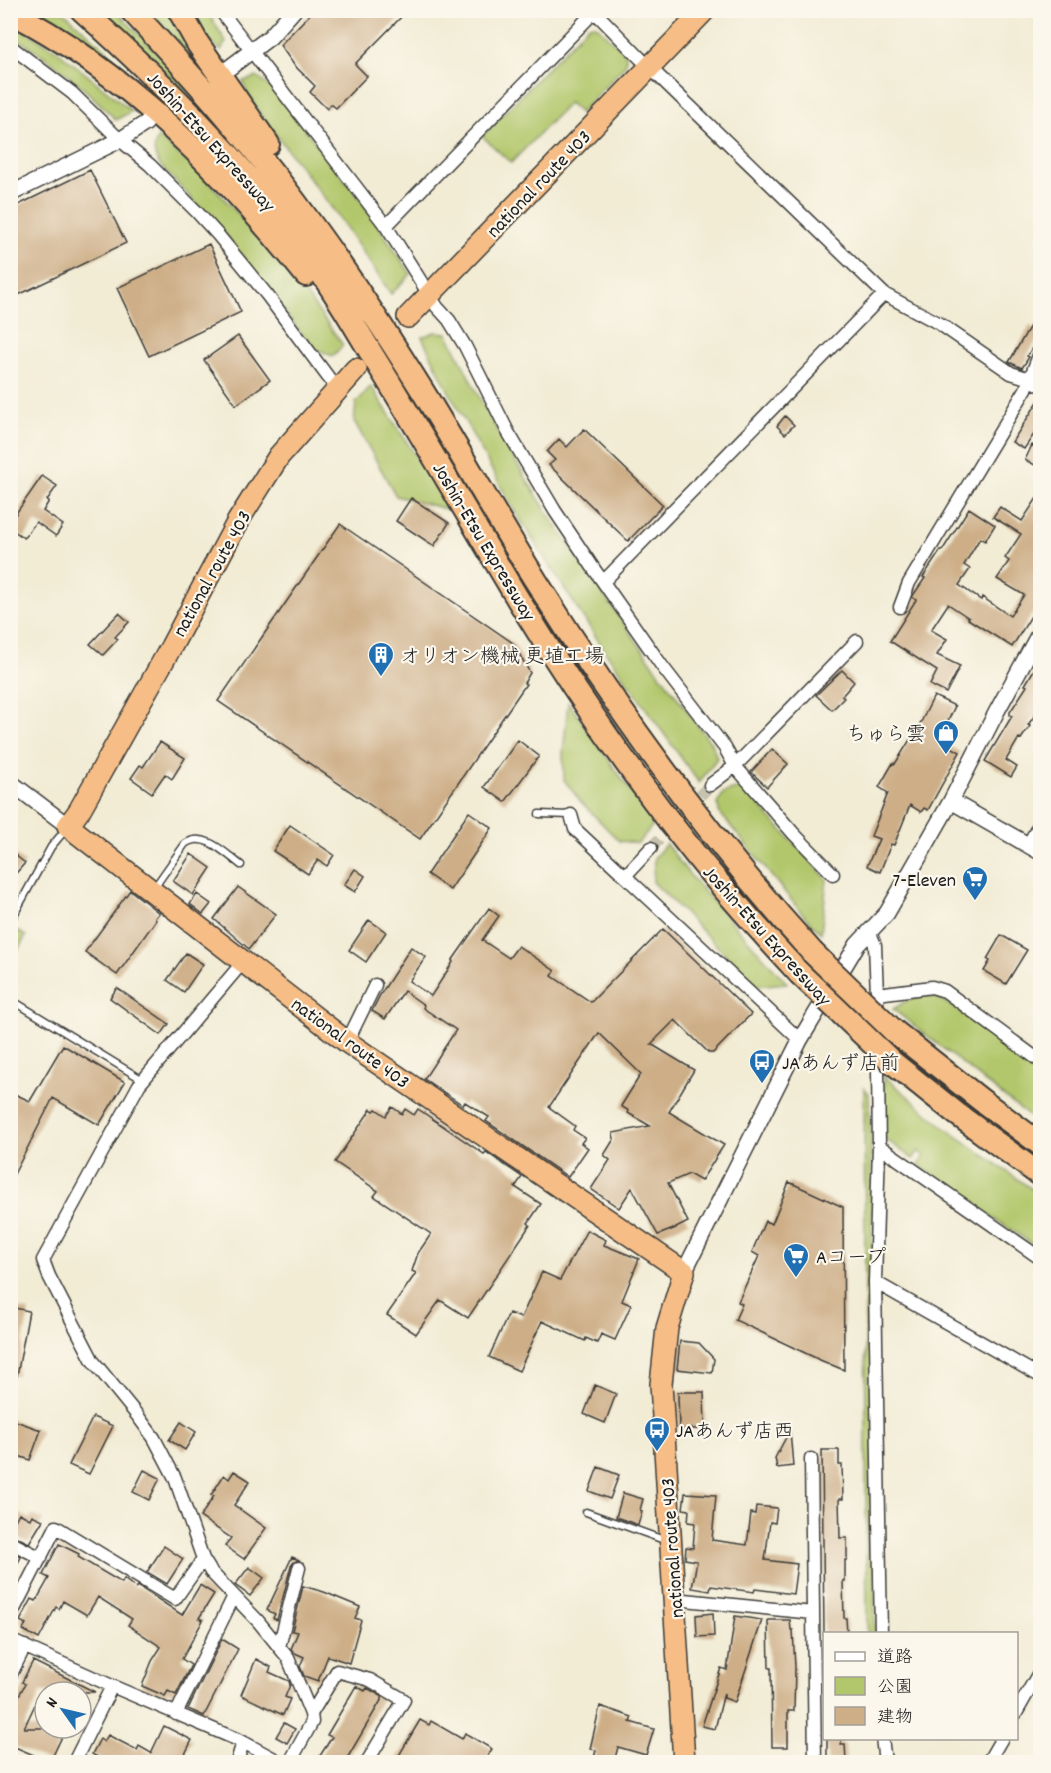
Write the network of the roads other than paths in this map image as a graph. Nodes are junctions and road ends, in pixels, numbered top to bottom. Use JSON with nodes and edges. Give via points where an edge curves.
{"nodes":[{"id":1,"x":82,"y":10,"type":"edge"},
{"id":2,"x":131,"y":10,"type":"edge"},
{"id":3,"x":179,"y":10,"type":"edge"},
{"id":4,"x":220,"y":10,"type":"edge"},
{"id":5,"x":294,"y":10,"type":"edge"},
{"id":6,"x":690,"y":10,"type":"edge"},
{"id":7,"x":705,"y":10,"type":"edge"},
{"id":8,"x":593,"y":11,"type":"edge"},
{"id":9,"x":10,"y":12,"type":"edge"},
{"id":10,"x":10,"y":46,"type":"edge"},
{"id":11,"x":667,"y":50,"type":"junction"},
{"id":12,"x":252,"y":51,"type":"junction"},
{"id":13,"x":229,"y":68,"type":"dead end"},
{"id":14,"x":650,"y":68,"type":"junction"},
{"id":15,"x":146,"y":123,"type":"dead end"},
{"id":16,"x":120,"y":140,"type":"junction"},
{"id":17,"x":10,"y":194,"type":"edge"},
{"id":18,"x":386,"y":226,"type":"junction"},
{"id":19,"x":884,"y":294,"type":"junction"},
{"id":20,"x":429,"y":295,"type":"junction"},
{"id":21,"x":408,"y":317,"type":"dead end"},
{"id":22,"x":1041,"y":353,"type":"edge"},
{"id":23,"x":356,"y":369,"type":"dead end"},
{"id":24,"x":1035,"y":382,"type":"edge"},
{"id":25,"x":337,"y":389,"type":"junction"},
{"id":26,"x":422,"y":390,"type":"junction"},
{"id":27,"x":426,"y":442,"type":"junction"},
{"id":28,"x":603,"y":582,"type":"junction"},
{"id":29,"x":900,"y":607,"type":"dead end"},
{"id":30,"x":1041,"y":632,"type":"edge"},
{"id":31,"x":857,"y":641,"type":"dead end"},
{"id":32,"x":735,"y":766,"type":"junction"},
{"id":33,"x":10,"y":782,"type":"edge"},
{"id":34,"x":710,"y":785,"type":"tunnel mouth"},
{"id":35,"x":951,"y":801,"type":"junction"},
{"id":36,"x":538,"y":813,"type":"dead end"},
{"id":37,"x":571,"y":815,"type":"joint"},
{"id":38,"x":1041,"y":823,"type":"edge"},
{"id":39,"x":68,"y":826,"type":"junction"},
{"id":40,"x":651,"y":848,"type":"tunnel mouth"},
{"id":41,"x":1034,"y":849,"type":"edge"},
{"id":42,"x":241,"y":865,"type":"dead end"},
{"id":43,"x":832,"y":874,"type":"dead end"},
{"id":44,"x":625,"y":876,"type":"junction"},
{"id":45,"x":152,"y":891,"type":"junction"},
{"id":46,"x":10,"y":922,"type":"edge"},
{"id":47,"x":870,"y":933,"type":"junction"},
{"id":48,"x":243,"y":962,"type":"junction"},
{"id":49,"x":375,"y":985,"type":"dead end"},
{"id":50,"x":877,"y":994,"type":"junction"},
{"id":51,"x":10,"y":999,"type":"edge"},
{"id":52,"x":800,"y":1040,"type":"junction"},
{"id":53,"x":347,"y":1042,"type":"junction"},
{"id":54,"x":1041,"y":1061,"type":"edge"},
{"id":55,"x":143,"y":1080,"type":"junction"},
{"id":56,"x":1041,"y":1144,"type":"edge"},
{"id":57,"x":879,"y":1146,"type":"junction"},
{"id":58,"x":1041,"y":1175,"type":"edge"},
{"id":59,"x":1041,"y":1258,"type":"edge"},
{"id":60,"x":684,"y":1272,"type":"junction"},
{"id":61,"x":875,"y":1282,"type":"junction"},
{"id":62,"x":1041,"y":1376,"type":"edge"},
{"id":63,"x":811,"y":1459,"type":"dead end"},
{"id":64,"x":586,"y":1512,"type":"dead end"},
{"id":65,"x":10,"y":1542,"type":"edge"},
{"id":66,"x":671,"y":1543,"type":"junction"},
{"id":67,"x":41,"y":1558,"type":"junction"},
{"id":68,"x":203,"y":1559,"type":"junction"},
{"id":69,"x":299,"y":1568,"type":"dead end"},
{"id":70,"x":234,"y":1596,"type":"junction"},
{"id":71,"x":675,"y":1599,"type":"junction"},
{"id":72,"x":813,"y":1613,"type":"junction"},
{"id":73,"x":10,"y":1617,"type":"edge"},
{"id":74,"x":880,"y":1632,"type":"edge"},
{"id":75,"x":10,"y":1640,"type":"edge"},
{"id":76,"x":25,"y":1646,"type":"junction"},
{"id":77,"x":279,"y":1647,"type":"junction"},
{"id":78,"x":1041,"y":1671,"type":"edge"},
{"id":79,"x":10,"y":1676,"type":"edge"},
{"id":80,"x":112,"y":1686,"type":"junction"},
{"id":81,"x":1018,"y":1711,"type":"edge"},
{"id":82,"x":176,"y":1714,"type":"junction"},
{"id":83,"x":311,"y":1714,"type":"junction"},
{"id":84,"x":882,"y":1740,"type":"edge"},
{"id":85,"x":1001,"y":1740,"type":"edge"},
{"id":86,"x":243,"y":1742,"type":"junction"},
{"id":87,"x":74,"y":1762,"type":"edge"},
{"id":88,"x":237,"y":1762,"type":"edge"},
{"id":89,"x":280,"y":1762,"type":"edge"},
{"id":90,"x":290,"y":1762,"type":"edge"},
{"id":91,"x":367,"y":1762,"type":"edge"},
{"id":92,"x":684,"y":1762,"type":"edge"},
{"id":93,"x":815,"y":1762,"type":"edge"},
{"id":94,"x":885,"y":1762,"type":"edge"},
{"id":95,"x":988,"y":1762,"type":"edge"}],
"edges":[{"from":1,"to":27,"type":"highway","name":"Joshin-Etsu Expressway","via":[[162,84],[244,171],[309,255]]},
{"from":2,"to":26,"type":"highway","name":"Joshin-Etsu Expressway","via":[[223,110],[269,168],[354,285]]},
{"from":3,"to":26,"type":"highway","via":[[378,310]]},
{"from":4,"to":12,"type":"street"},
{"from":5,"to":12,"type":"street","via":[[270,38]]},
{"from":6,"to":11,"type":"highway","name":"national route 403"},
{"from":7,"to":11,"type":"highway","name":"national route 403"},
{"from":8,"to":14,"type":"street"},
{"from":8,"to":18,"type":"street"},
{"from":9,"to":27,"type":"highway","via":[[95,65],[210,166],[329,304]]},
{"from":10,"to":16,"type":"street","via":[[72,93]]},
{"from":11,"to":14,"type":"highway","name":"national route 403"},
{"from":12,"to":13,"type":"street"},
{"from":12,"to":18,"type":"street"},
{"from":14,"to":19,"type":"street"},
{"from":14,"to":20,"type":"highway","name":"national route 403"},
{"from":15,"to":16,"type":"street"},
{"from":16,"to":17,"type":"street"},
{"from":16,"to":25,"type":"street","via":[[218,235]]},
{"from":18,"to":20,"type":"street"},
{"from":19,"to":24,"type":"street","via":[[940,324],[1011,373]]},
{"from":19,"to":28,"type":"street"},
{"from":20,"to":21,"type":"highway","name":"national route 403"},
{"from":20,"to":28,"type":"street","via":[[465,346],[524,461]]},
{"from":22,"to":24,"type":"street"},
{"from":23,"to":25,"type":"highway","name":"national route 403"},
{"from":24,"to":29,"type":"street","via":[[1026,389],[909,583]]},
{"from":25,"to":39,"type":"highway","name":"national route 403","via":[[279,456],[244,512]]},
{"from":26,"to":56,"type":"highway","name":"Joshin-Etsu Expressway","bridge":true,"via":[[531,573],[626,717],[763,897],[894,1031]]},
{"from":27,"to":58,"type":"highway","name":"Joshin-Etsu Expressway","bridge":true,"via":[[520,602],[603,729],[691,849],[743,911],[799,973],[892,1062]]},
{"from":28,"to":32,"type":"street"},
{"from":30,"to":35,"type":"street"},
{"from":31,"to":32,"type":"street"},
{"from":32,"to":34,"type":"street"},
{"from":32,"to":43,"type":"street"},
{"from":33,"to":39,"type":"street"},
{"from":35,"to":41,"type":"street"},
{"from":35,"to":47,"type":"street","via":[[887,913]]},
{"from":36,"to":37,"type":"lane"},
{"from":37,"to":44,"type":"street","via":[[575,829]]},
{"from":38,"to":41,"type":"street"},
{"from":39,"to":45,"type":"highway","name":"national route 403"},
{"from":39,"to":46,"type":"lane","via":[[51,847]]},
{"from":40,"to":44,"type":"street"},
{"from":42,"to":45,"type":"lane","via":[[205,840],[190,840]]},
{"from":44,"to":52,"type":"street"},
{"from":45,"to":48,"type":"highway","name":"national route 403"},
{"from":47,"to":50,"type":"street","via":[[875,945]]},
{"from":47,"to":52,"type":"street","via":[[857,945]]},
{"from":48,"to":53,"type":"highway","name":"national route 403"},
{"from":48,"to":55,"type":"street"},
{"from":49,"to":53,"type":"street"},
{"from":50,"to":54,"type":"street","via":[[932,987],[945,991]]},
{"from":50,"to":57,"type":"street"},
{"from":51,"to":55,"type":"lane"},
{"from":52,"to":60,"type":"street"},
{"from":53,"to":60,"type":"highway","name":"national route 403"},
{"from":55,"to":68,"type":"street","via":[[43,1260],[93,1361],[154,1437],[175,1478]]},
{"from":57,"to":59,"type":"street"},
{"from":57,"to":61,"type":"street"},
{"from":60,"to":66,"type":"highway","name":"national route 403","via":[[667,1328],[661,1384]]},
{"from":61,"to":62,"type":"street"},
{"from":61,"to":74,"type":"street"},
{"from":63,"to":72,"type":"street"},
{"from":64,"to":66,"type":"lane"},
{"from":65,"to":67,"type":"street"},
{"from":66,"to":71,"type":"highway","name":"national route 403"},
{"from":67,"to":68,"type":"street","via":[[56,1527],[175,1599]]},
{"from":67,"to":73,"type":"street"},
{"from":68,"to":70,"type":"street"},
{"from":69,"to":77,"type":"street"},
{"from":70,"to":77,"type":"street"},
{"from":70,"to":82,"type":"street"},
{"from":71,"to":72,"type":"street"},
{"from":71,"to":92,"type":"highway","name":"national route 403"},
{"from":72,"to":93,"type":"street"},
{"from":75,"to":76,"type":"street"},
{"from":76,"to":79,"type":"street"},
{"from":76,"to":80,"type":"street"},
{"from":77,"to":83,"type":"street","via":[[288,1658]]},
{"from":78,"to":81,"type":"street"},
{"from":80,"to":82,"type":"street"},
{"from":80,"to":87,"type":"street"},
{"from":82,"to":86,"type":"street"},
{"from":83,"to":90,"type":"street","via":[[312,1722]]},
{"from":83,"to":91,"type":"street","via":[[337,1671],[370,1680],[404,1700]]},
{"from":84,"to":94,"type":"street"},
{"from":85,"to":95,"type":"street"},
{"from":86,"to":88,"type":"street"},
{"from":86,"to":89,"type":"street"}]}
